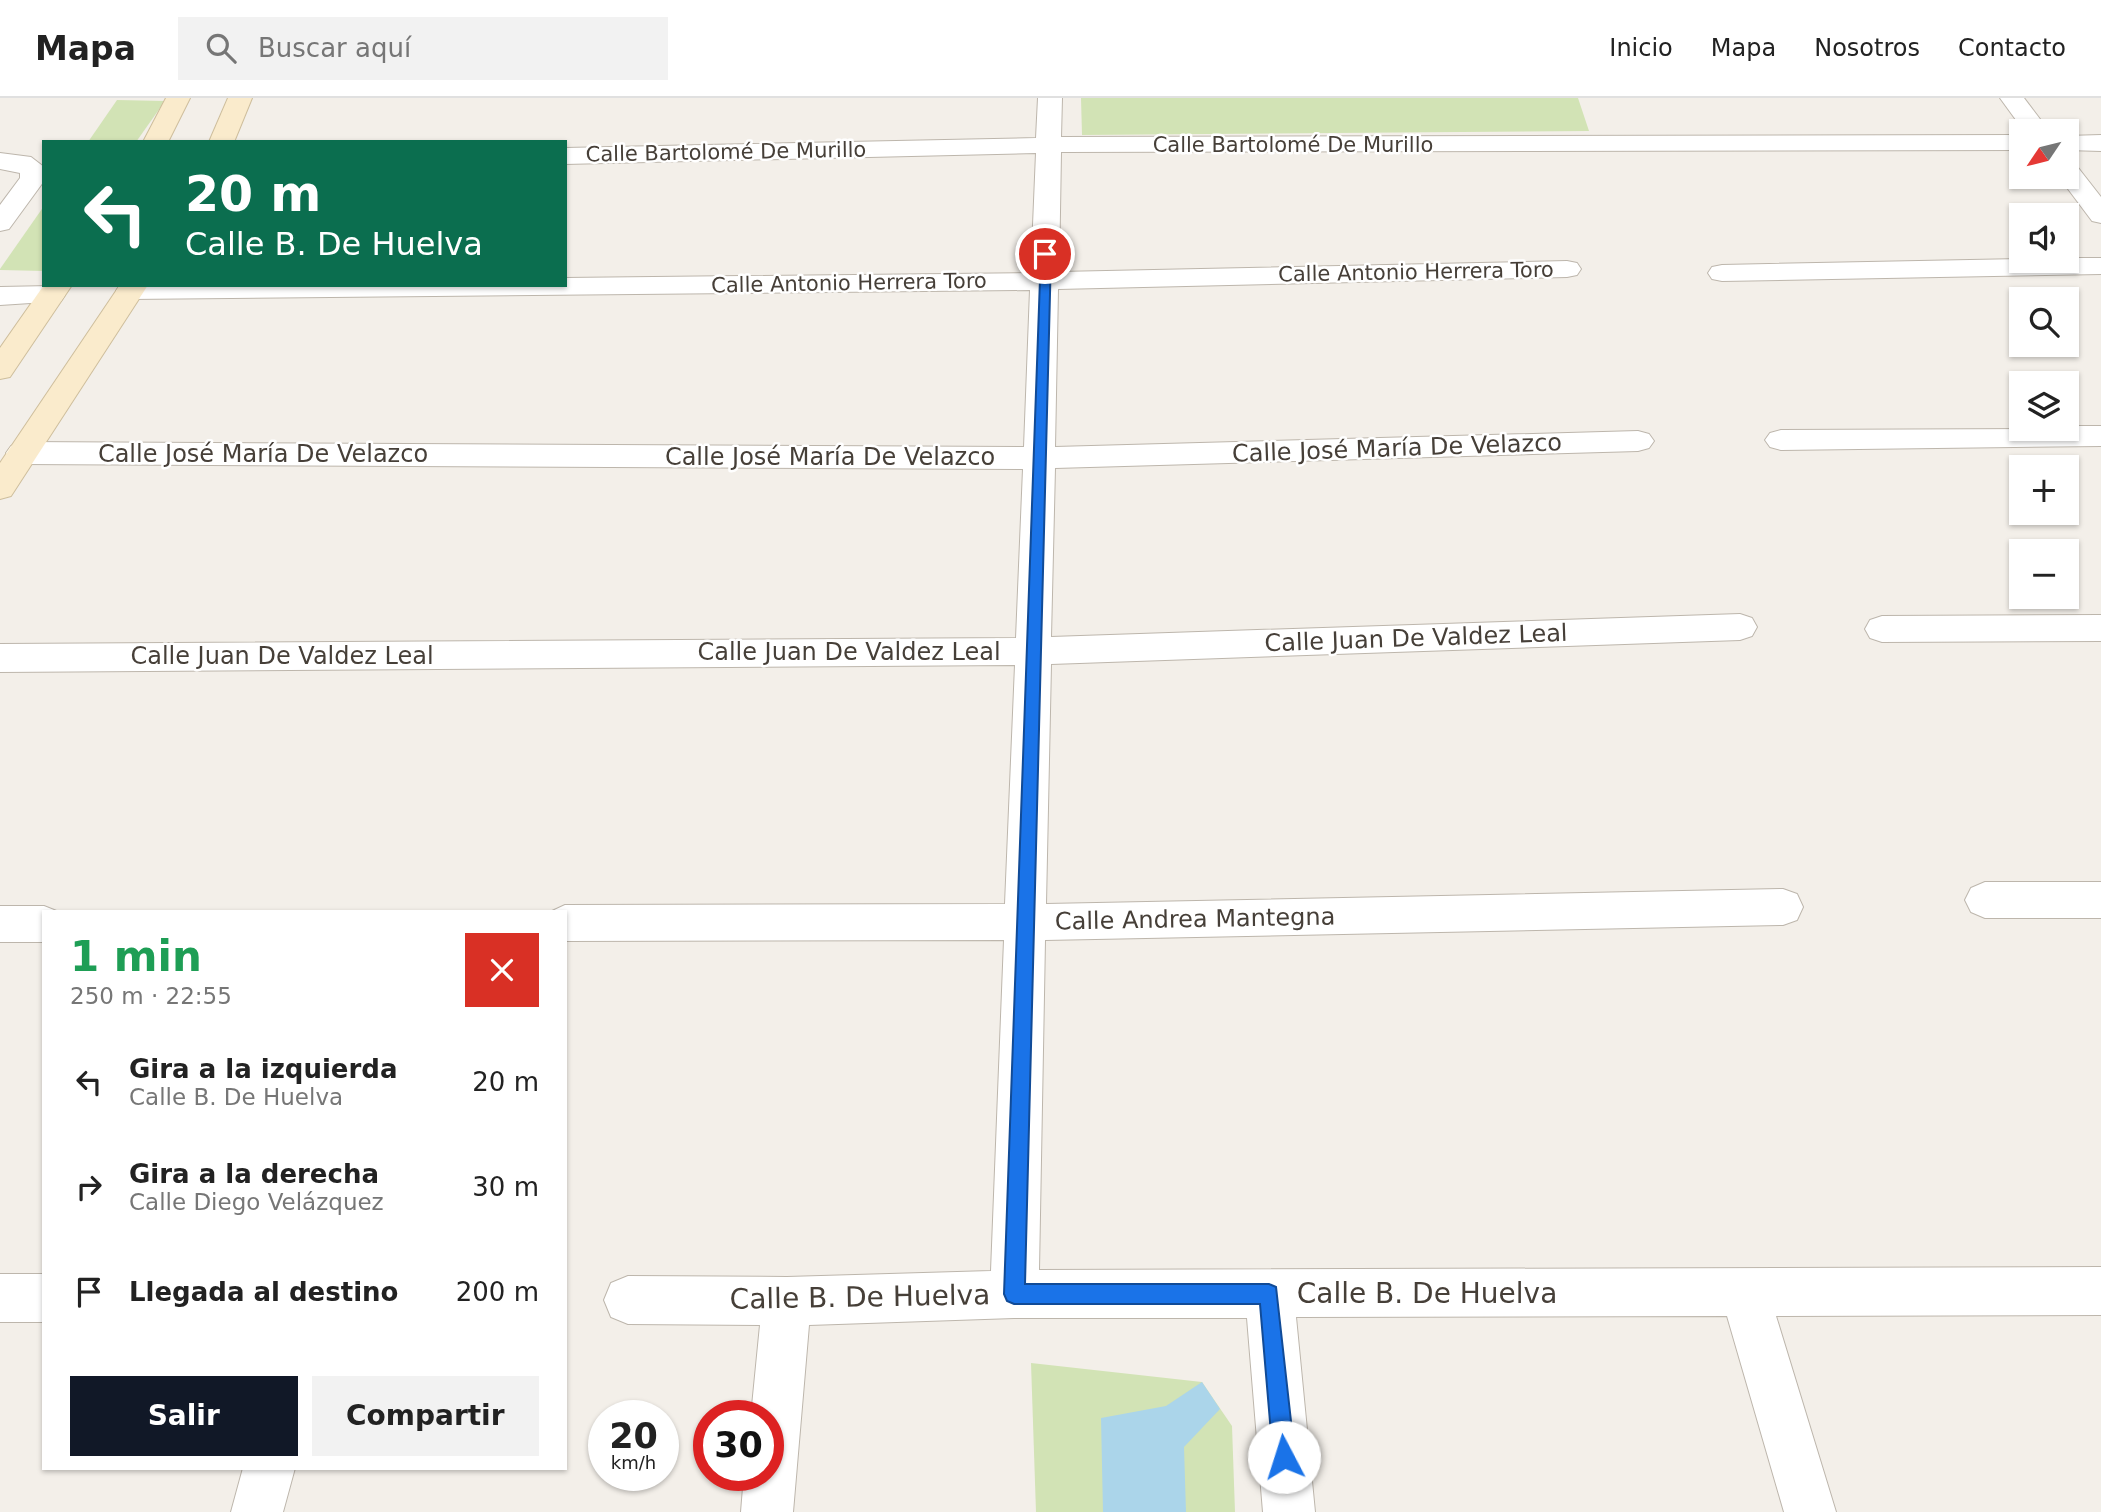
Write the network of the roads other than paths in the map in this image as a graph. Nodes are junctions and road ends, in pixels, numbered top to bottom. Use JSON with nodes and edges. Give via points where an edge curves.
{"nodes":[{"id":1,"x":178,"y":98,"type":"edge"},
{"id":2,"x":240,"y":98,"type":"edge"},
{"id":3,"x":1050,"y":98,"type":"edge"},
{"id":4,"x":2012,"y":98,"type":"edge"},
{"id":5,"x":2028,"y":119,"type":"edge"},
{"id":6,"x":156,"y":140,"type":"edge"},
{"id":7,"x":222,"y":140,"type":"edge"},
{"id":8,"x":2009,"y":142,"type":"edge"},
{"id":9,"x":2079,"y":143,"type":"edge"},
{"id":10,"x":2101,"y":143,"type":"edge"},
{"id":11,"x":1048,"y":145,"type":"junction"},
{"id":12,"x":567,"y":156,"type":"edge"},
{"id":13,"x":0,"y":161,"type":"edge"},
{"id":14,"x":2079,"y":186,"type":"edge"},
{"id":15,"x":2101,"y":215,"type":"edge"},
{"id":16,"x":0,"y":223,"type":"edge"},
{"id":17,"x":2101,"y":266,"type":"edge"},
{"id":18,"x":1567,"y":269,"type":"dead end"},
{"id":19,"x":1723,"y":273,"type":"dead end"},
{"id":20,"x":1045,"y":281,"type":"junction"},
{"id":21,"x":567,"y":285,"type":"edge"},
{"id":22,"x":262,"y":287,"type":"edge"},
{"id":23,"x":132,"y":288,"type":"edge"},
{"id":24,"x":55,"y":290,"type":"edge"},
{"id":25,"x":0,"y":296,"type":"edge"},
{"id":26,"x":0,"y":370,"type":"edge"},
{"id":27,"x":2101,"y":436,"type":"edge"},
{"id":28,"x":1780,"y":440,"type":"dead end"},
{"id":29,"x":1638,"y":441,"type":"dead end"},
{"id":30,"x":22,"y":453,"type":"junction"},
{"id":31,"x":1040,"y":458,"type":"junction"},
{"id":32,"x":0,"y":488,"type":"edge"},
{"id":33,"x":1740,"y":627,"type":"dead end"},
{"id":34,"x":2101,"y":628,"type":"edge"},
{"id":35,"x":1882,"y":629,"type":"dead end"},
{"id":36,"x":1035,"y":651,"type":"junction"},
{"id":37,"x":0,"y":658,"type":"edge"},
{"id":38,"x":1985,"y":900,"type":"dead end"},
{"id":39,"x":2101,"y":900,"type":"edge"},
{"id":40,"x":1783,"y":907,"type":"dead end"},
{"id":41,"x":1028,"y":922,"type":"junction"},
{"id":42,"x":567,"y":923,"type":"edge"},
{"id":43,"x":0,"y":924,"type":"edge"},
{"id":44,"x":42,"y":924,"type":"edge"},
{"id":45,"x":2101,"y":1291,"type":"edge"},
{"id":46,"x":1744,"y":1292,"type":"junction"},
{"id":47,"x":1014,"y":1294,"type":"junction"},
{"id":48,"x":1269,"y":1294,"type":"junction"},
{"id":49,"x":0,"y":1298,"type":"edge"},
{"id":50,"x":42,"y":1298,"type":"edge"},
{"id":51,"x":628,"y":1300,"type":"dead end"},
{"id":52,"x":787,"y":1301,"type":"junction"},
{"id":53,"x":268,"y":1470,"type":"edge"},
{"id":54,"x":257,"y":1512,"type":"edge"},
{"id":55,"x":767,"y":1512,"type":"edge"},
{"id":56,"x":1289,"y":1512,"type":"edge"},
{"id":57,"x":1810,"y":1512,"type":"edge"}],
"edges":[{"from":1,"to":6,"type":"main road"},
{"from":2,"to":7,"type":"main road"},
{"from":3,"to":11,"type":"street"},
{"from":4,"to":5,"type":"street"},
{"from":8,"to":11,"type":"street","name":"Calle Bartolomé De Murillo"},
{"from":9,"to":10,"type":"street"},
{"from":11,"to":12,"type":"street","name":"Calle Bartolomé De Murillo"},
{"from":11,"to":20,"type":"street"},
{"from":13,"to":16,"type":"street","via":[[22,162],[33,170],[33,178]]},
{"from":14,"to":15,"type":"street"},
{"from":17,"to":19,"type":"street"},
{"from":18,"to":20,"type":"street","name":"Calle Antonio Herrera Toro"},
{"from":20,"to":21,"type":"street","name":"Calle Antonio Herrera Toro"},
{"from":20,"to":31,"type":"street"},
{"from":22,"to":23,"type":"street","name":"Calle Antonio Herrera Toro"},
{"from":23,"to":30,"type":"main road"},
{"from":24,"to":25,"type":"street"},
{"from":24,"to":26,"type":"main road"},
{"from":27,"to":28,"type":"street"},
{"from":29,"to":31,"type":"street","name":"Calle José María De Velazco"},
{"from":30,"to":31,"type":"street","name":"Calle José María De Velazco"},
{"from":30,"to":32,"type":"main road"},
{"from":31,"to":36,"type":"street"},
{"from":33,"to":36,"type":"street","name":"Calle Juan De Valdez Leal"},
{"from":34,"to":35,"type":"street"},
{"from":36,"to":37,"type":"street","name":"Calle Juan De Valdez Leal"},
{"from":36,"to":41,"type":"street"},
{"from":38,"to":39,"type":"street"},
{"from":40,"to":41,"type":"street","name":"Calle Andrea Mantegna"},
{"from":41,"to":42,"type":"street","name":"Calle Andrea Mantegna"},
{"from":41,"to":47,"type":"street"},
{"from":43,"to":44,"type":"street"},
{"from":45,"to":46,"type":"street","name":"Calle B. De Huelva"},
{"from":46,"to":48,"type":"street","name":"Calle B. De Huelva"},
{"from":46,"to":57,"type":"street"},
{"from":47,"to":48,"type":"street","name":"Calle B. De Huelva"},
{"from":47,"to":52,"type":"street","name":"Calle B. De Huelva"},
{"from":48,"to":56,"type":"street"},
{"from":49,"to":50,"type":"street"},
{"from":51,"to":52,"type":"street","name":"Calle B. De Huelva"},
{"from":52,"to":55,"type":"street"},
{"from":53,"to":54,"type":"street"}]}
